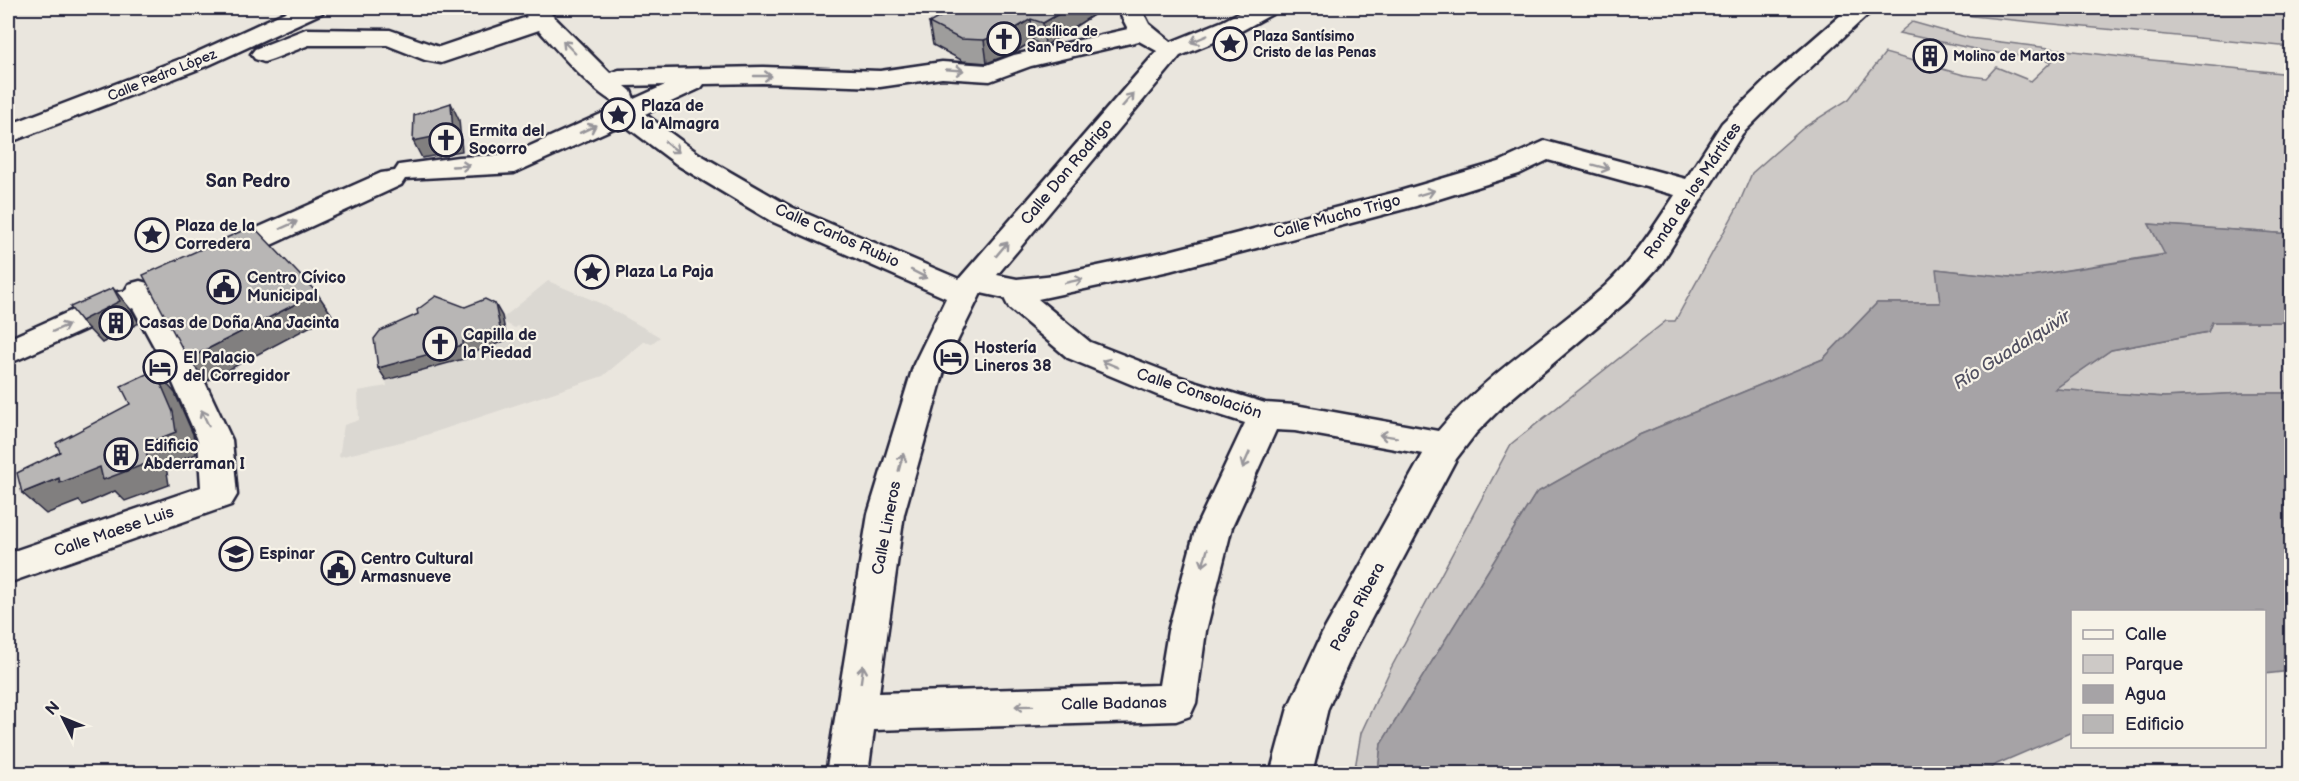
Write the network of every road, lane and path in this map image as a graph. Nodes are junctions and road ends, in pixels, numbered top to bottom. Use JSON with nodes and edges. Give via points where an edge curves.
{"nodes":[{"id":1,"x":313,"y":8,"type":"edge"},
{"id":2,"x":1129,"y":8,"type":"edge"},
{"id":3,"x":1265,"y":8,"type":"edge"},
{"id":4,"x":1863,"y":8,"type":"edge"},
{"id":5,"x":538,"y":14,"type":"edge"},
{"id":6,"x":1143,"y":33,"type":"junction"},
{"id":7,"x":239,"y":43,"type":"junction"},
{"id":8,"x":1171,"y":51,"type":"junction"},
{"id":9,"x":705,"y":77,"type":"junction"},
{"id":10,"x":608,"y":83,"type":"junction"},
{"id":11,"x":629,"y":110,"type":"junction"},
{"id":12,"x":8,"y":135,"type":"edge"},
{"id":13,"x":1692,"y":190,"type":"junction"},
{"id":14,"x":204,"y":264,"type":"edge"},
{"id":15,"x":970,"y":287,"type":"junction"},
{"id":16,"x":1017,"y":290,"type":"junction"},
{"id":17,"x":8,"y":352,"type":"edge"},
{"id":18,"x":1265,"y":416,"type":"junction"},
{"id":19,"x":1444,"y":449,"type":"junction"},
{"id":20,"x":8,"y":568,"type":"edge"},
{"id":21,"x":857,"y":712,"type":"junction"},
{"id":22,"x":847,"y":774,"type":"edge"},
{"id":23,"x":1291,"y":774,"type":"edge"}],
"edges":[{"from":1,"to":7,"type":"street","name":"Calle Pedro López"},
{"from":2,"to":6,"type":"street","via":[[1133,22]]},
{"from":3,"to":8,"type":"street","one_way":true},
{"from":4,"to":13,"type":"street","name":"Ronda de los Mártires","via":[[1732,129]]},
{"from":5,"to":7,"type":"street","via":[[434,55],[390,38],[306,37],[261,56]]},
{"from":10,"to":5,"type":"street","one_way":true},
{"from":6,"to":8,"type":"street"},
{"from":9,"to":6,"type":"street","one_way":true,"via":[[880,79],[942,69],[990,73],[1023,60]]},
{"from":7,"to":12,"type":"street","name":"Calle Pedro López"},
{"from":15,"to":8,"type":"street","name":"Calle Don Rodrigo","one_way":true},
{"from":9,"to":10,"type":"street","via":[[619,78]]},
{"from":9,"to":11,"type":"street"},
{"from":10,"to":11,"type":"street"},
{"from":14,"to":11,"type":"street","one_way":true,"via":[[400,175],[458,166],[514,164]]},
{"from":11,"to":15,"type":"street","name":"Calle Carlos Rubio","one_way":true,"via":[[689,160],[782,214]]},
{"from":16,"to":13,"type":"street","name":"Calle Mucho Trigo","one_way":true,"via":[[1055,286],[1169,261],[1326,221],[1509,168],[1545,150]]},
{"from":13,"to":19,"type":"street","name":"Ronda de los Mártires","via":[[1650,257],[1617,293],[1493,396]]},
{"from":15,"to":16,"type":"street","name":"Calle Mucho Trigo"},
{"from":21,"to":15,"type":"street","name":"Calle Lineros","one_way":true,"via":[[886,514],[930,364]]},
{"from":18,"to":16,"type":"street","name":"Calle Consolación","one_way":true,"via":[[1169,387],[1079,350],[1020,300]]},
{"from":17,"to":20,"type":"street","name":"Calle Maese Luis","via":[[150,288],[215,440],[219,495]]},
{"from":19,"to":18,"type":"street","name":"Calle Consolación","one_way":true,"via":[[1430,442]]},
{"from":18,"to":21,"type":"street","name":"Calle Badanas","one_way":true,"via":[[1214,527],[1187,631],[1176,703]]},
{"from":19,"to":23,"type":"street","name":"Paseo Ribera","via":[[1336,646],[1308,708]]},
{"from":21,"to":22,"type":"street","name":"Calle Lineros"}]}
